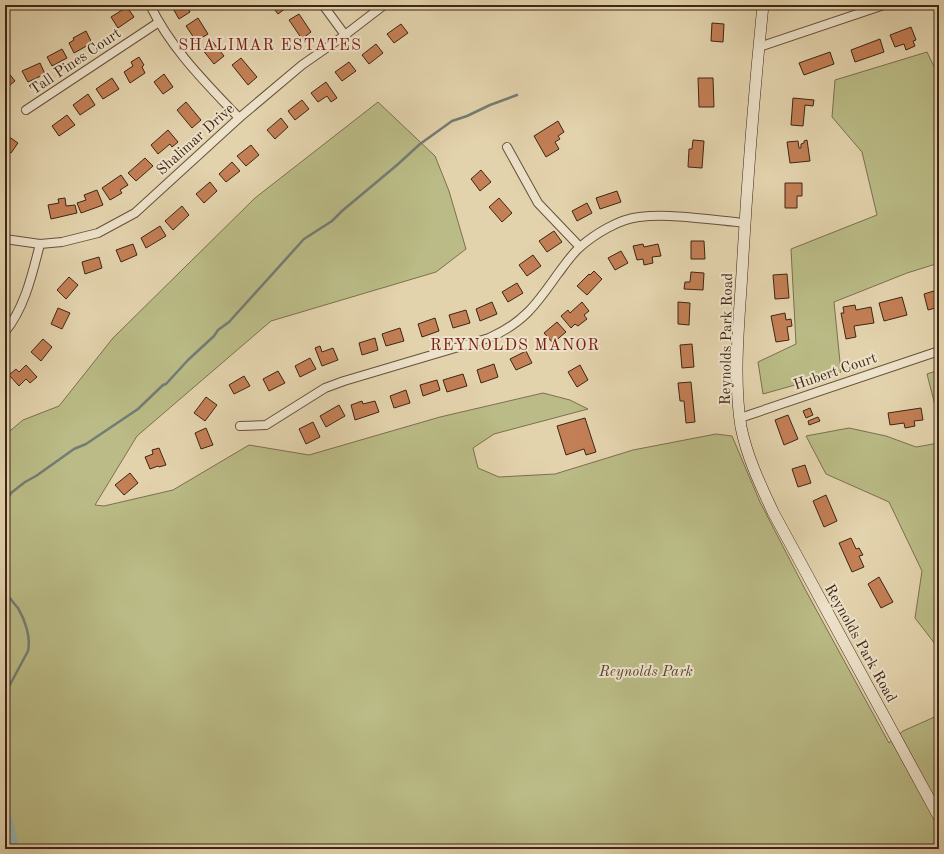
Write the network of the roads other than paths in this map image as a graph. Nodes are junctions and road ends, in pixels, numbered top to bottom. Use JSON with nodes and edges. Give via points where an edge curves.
{"nodes":[{"id":1,"x":150,"y":5,"type":"edge"},
{"id":2,"x":323,"y":5,"type":"edge"},
{"id":3,"x":384,"y":5,"type":"edge"},
{"id":4,"x":763,"y":5,"type":"edge"},
{"id":5,"x":884,"y":5,"type":"edge"},
{"id":6,"x":159,"y":22,"type":"junction"},
{"id":7,"x":345,"y":35,"type":"junction"},
{"id":8,"x":759,"y":47,"type":"junction"},
{"id":9,"x":26,"y":110,"type":"dead end"},
{"id":10,"x":238,"y":118,"type":"junction"},
{"id":11,"x":507,"y":147,"type":"dead end"},
{"id":12,"x":745,"y":223,"type":"junction"},
{"id":13,"x":5,"y":239,"type":"edge"},
{"id":14,"x":40,"y":244,"type":"junction"},
{"id":15,"x":580,"y":247,"type":"junction"},
{"id":16,"x":5,"y":332,"type":"edge"},
{"id":17,"x":939,"y":351,"type":"edge"},
{"id":18,"x":740,"y":418,"type":"junction"},
{"id":19,"x":240,"y":426,"type":"dead end"},
{"id":20,"x":939,"y":817,"type":"edge"}],
"edges":[{"from":1,"to":6,"type":"street"},
{"from":2,"to":7,"type":"street"},
{"from":3,"to":7,"type":"street","name":"Shalimar Drive"},
{"from":4,"to":8,"type":"main road","name":"Reynolds Park Road"},
{"from":5,"to":8,"type":"street"},
{"from":6,"to":9,"type":"street","name":"Tall Pines Court"},
{"from":6,"to":10,"type":"street","via":[[179,52]]},
{"from":7,"to":10,"type":"street","name":"Shalimar Drive","via":[[302,65]]},
{"from":8,"to":12,"type":"main road","name":"Reynolds Park Road"},
{"from":10,"to":14,"type":"street","name":"Shalimar Drive","via":[[135,213],[98,233],[62,242]]},
{"from":11,"to":15,"type":"street","via":[[538,203]]},
{"from":12,"to":15,"type":"street","via":[[673,216],[638,217],[611,227]]},
{"from":12,"to":18,"type":"main road","name":"Reynolds Park Road","via":[[739,327]]},
{"from":13,"to":14,"type":"street","name":"Shalimar Drive"},
{"from":14,"to":16,"type":"street","via":[[28,289],[14,321]]},
{"from":15,"to":19,"type":"street","via":[[537,303],[526,315],[504,331],[489,338],[325,388],[266,425]]},
{"from":17,"to":18,"type":"street","name":"Hubert Court"},
{"from":18,"to":20,"type":"main road","name":"Reynolds Park Road","via":[[744,442],[773,512]]}]}
